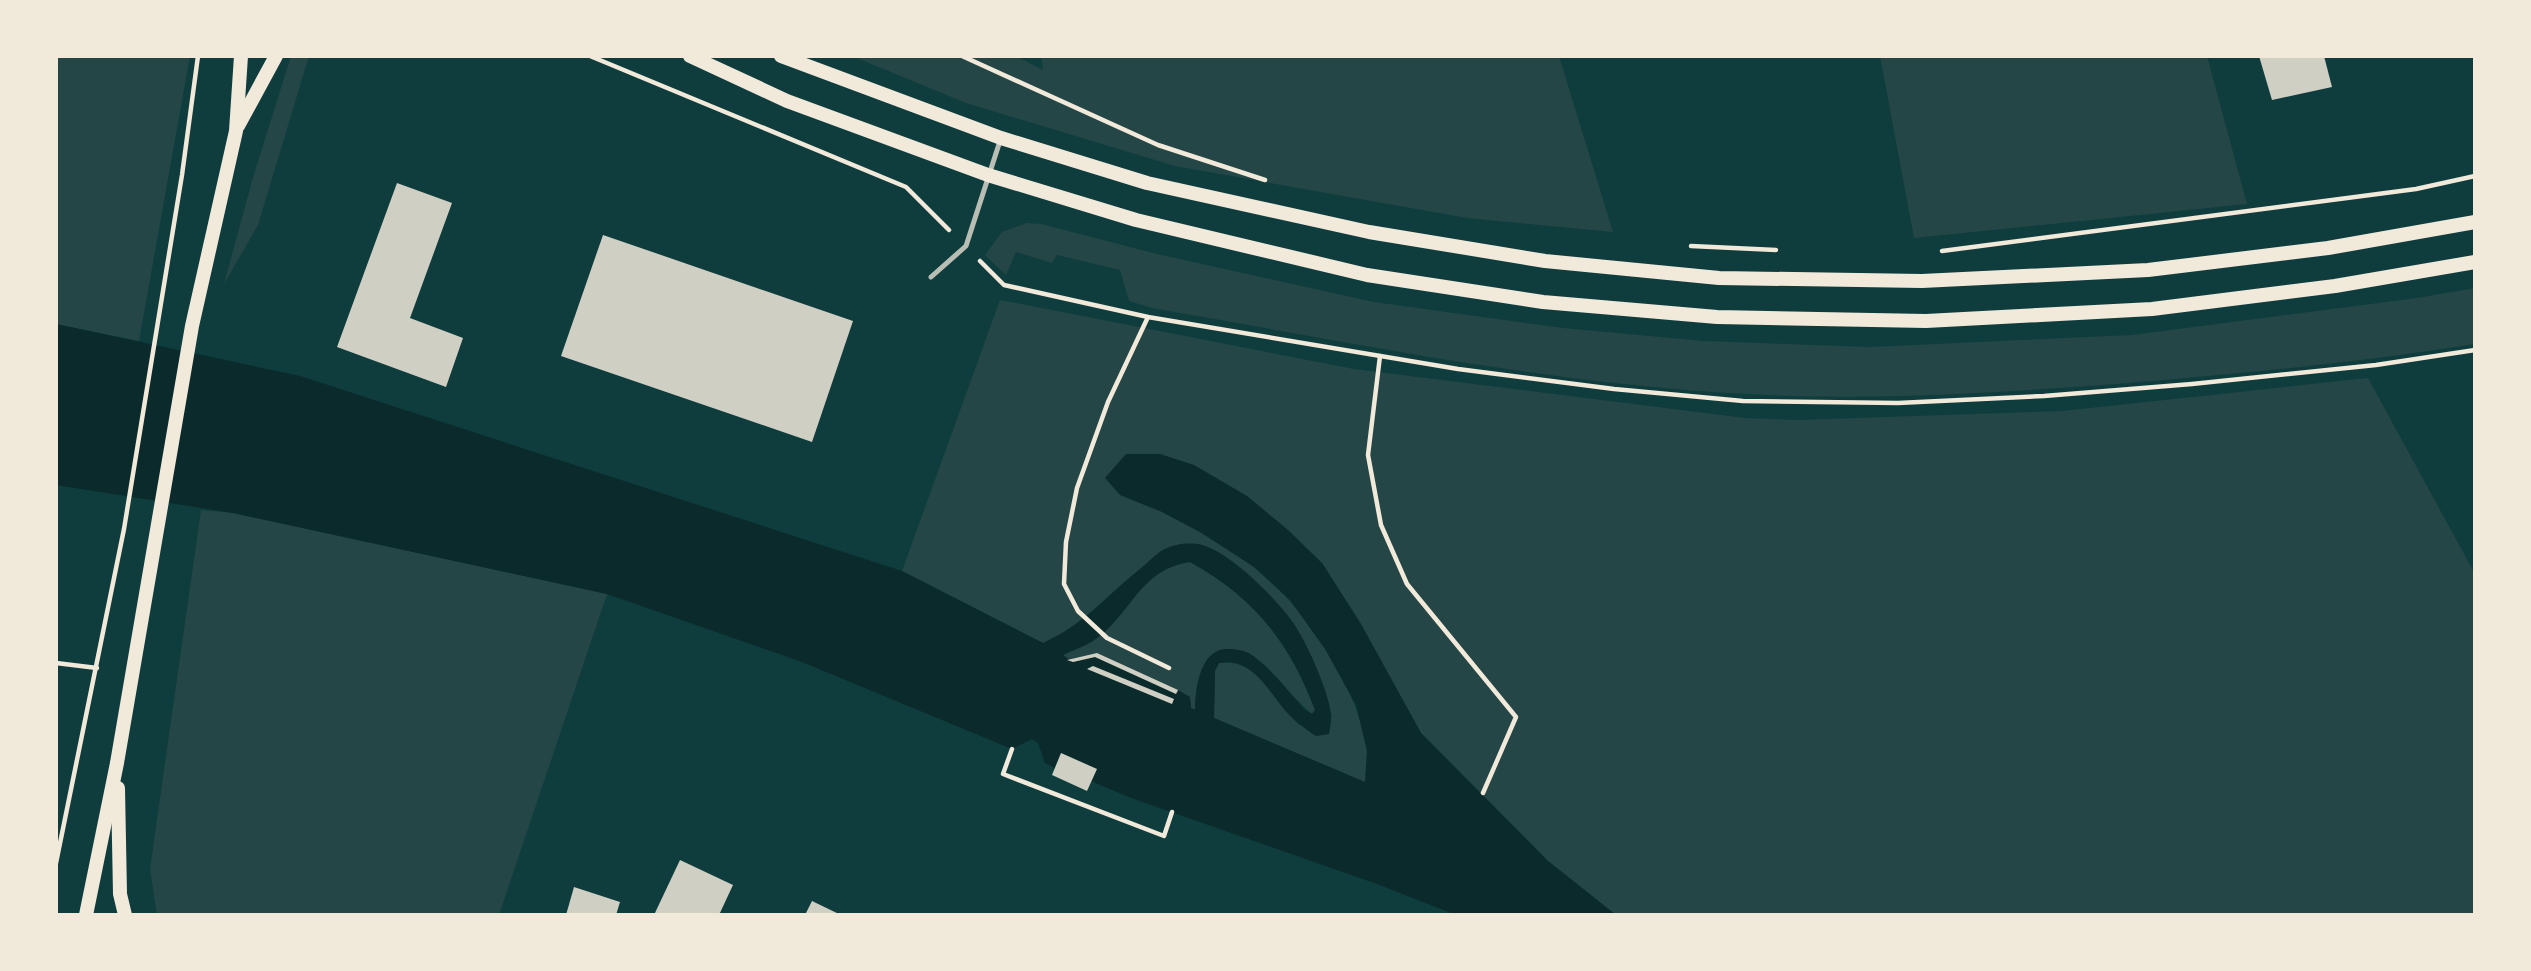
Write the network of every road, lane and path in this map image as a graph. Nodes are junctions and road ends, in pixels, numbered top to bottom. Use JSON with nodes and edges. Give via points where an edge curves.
{"nodes":[{"id":1,"x":198,"y":56,"type":"edge"},
{"id":2,"x":241,"y":56,"type":"edge"},
{"id":3,"x":276,"y":56,"type":"edge"},
{"id":4,"x":590,"y":56,"type":"edge"},
{"id":5,"x":690,"y":56,"type":"edge"},
{"id":6,"x":781,"y":56,"type":"edge"},
{"id":7,"x":962,"y":56,"type":"edge"},
{"id":8,"x":236,"y":131,"type":"junction"},
{"id":9,"x":1000,"y":138,"type":"junction"},
{"id":10,"x":988,"y":175,"type":"junction"},
{"id":11,"x":2475,"y":176,"type":"edge"},
{"id":12,"x":1271,"y":182,"type":"dead end"},
{"id":13,"x":2475,"y":222,"type":"edge"},
{"id":14,"x":966,"y":246,"type":"junction"},
{"id":15,"x":1682,"y":246,"type":"dead end"},
{"id":16,"x":1778,"y":250,"type":"dead end"},
{"id":17,"x":1940,"y":252,"type":"dead end"},
{"id":18,"x":2475,"y":262,"type":"edge"},
{"id":19,"x":931,"y":277,"type":"dead end"},
{"id":20,"x":1148,"y":317,"type":"junction"},
{"id":21,"x":2475,"y":350,"type":"edge"},
{"id":22,"x":1380,"y":356,"type":"junction"},
{"id":23,"x":56,"y":663,"type":"edge"},
{"id":24,"x":97,"y":668,"type":"junction"},
{"id":25,"x":1169,"y":668,"type":"dead end"},
{"id":26,"x":1012,"y":749,"type":"dead end"},
{"id":27,"x":117,"y":763,"type":"junction"},
{"id":28,"x":1483,"y":793,"type":"dead end"},
{"id":29,"x":1172,"y":813,"type":"dead end"},
{"id":30,"x":56,"y":863,"type":"edge"},
{"id":31,"x":86,"y":915,"type":"edge"},
{"id":32,"x":125,"y":915,"type":"edge"}],
"edges":[{"from":1,"to":24,"type":"path","via":[[161,309]]},
{"from":2,"to":8,"type":"main road"},
{"from":3,"to":8,"type":"main road"},
{"from":4,"to":14,"type":"path","via":[[906,187]]},
{"from":5,"to":10,"type":"main road","via":[[787,101]]},
{"from":6,"to":9,"type":"main road"},
{"from":7,"to":12,"type":"path","via":[[1158,145]]},
{"from":8,"to":27,"type":"main road","via":[[192,326]]},
{"from":9,"to":10,"type":"lane"},
{"from":9,"to":13,"type":"main road","via":[[1147,183],[1369,232],[1545,261],[1719,278],[1922,281],[2148,270],[2328,248]]},
{"from":10,"to":14,"type":"lane"},
{"from":10,"to":18,"type":"main road","via":[[1136,220],[1367,275],[1543,302],[1717,317],[1926,321],[2152,309]]},
{"from":11,"to":17,"type":"path","via":[[2416,189]]},
{"from":14,"to":19,"type":"lane"},
{"from":14,"to":20,"type":"path","via":[[1004,285]]},
{"from":15,"to":16,"type":"path"},
{"from":20,"to":22,"type":"path"},
{"from":20,"to":25,"type":"path","via":[[1108,402],[1077,488],[1063,584],[1078,611],[1107,638]]},
{"from":21,"to":22,"type":"path","via":[[2192,384],[1898,403],[1730,400],[1614,389]]},
{"from":22,"to":28,"type":"path","via":[[1368,455],[1381,525],[1407,584],[1516,717]]},
{"from":23,"to":24,"type":"path"},
{"from":24,"to":30,"type":"path"},
{"from":26,"to":29,"type":"path","via":[[1003,774],[1164,836]]},
{"from":27,"to":31,"type":"main road"},
{"from":27,"to":32,"type":"main road","via":[[120,894]]}]}
